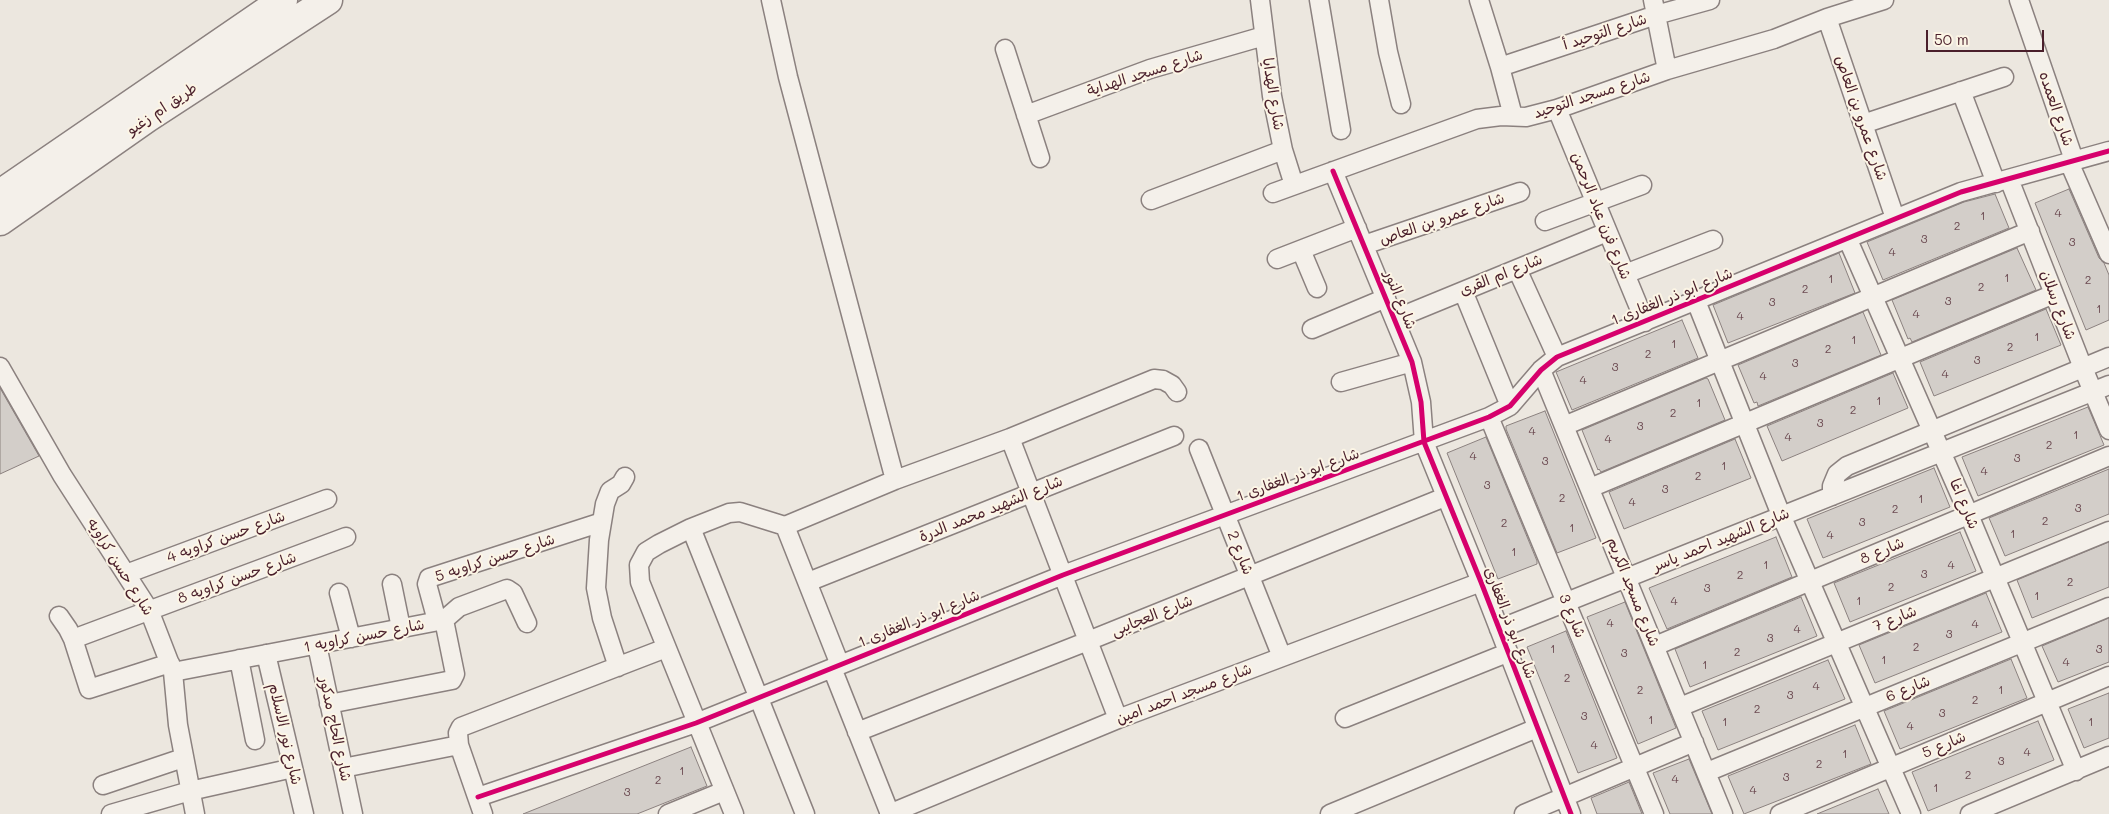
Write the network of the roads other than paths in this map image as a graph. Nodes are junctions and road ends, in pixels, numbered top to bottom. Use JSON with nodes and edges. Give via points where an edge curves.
{"nodes":[{"id":1,"x":284,"y":0,"type":"edge"},
{"id":2,"x":328,"y":0,"type":"edge"},
{"id":3,"x":771,"y":0,"type":"edge"},
{"id":4,"x":1260,"y":0,"type":"edge"},
{"id":5,"x":1319,"y":0,"type":"edge"},
{"id":6,"x":1379,"y":0,"type":"edge"},
{"id":7,"x":1479,"y":0,"type":"edge"},
{"id":8,"x":1710,"y":0,"type":"edge"},
{"id":9,"x":1884,"y":0,"type":"edge"},
{"id":10,"x":2019,"y":0,"type":"edge"},
{"id":11,"x":1655,"y":7,"type":"edge"},
{"id":12,"x":1827,"y":18,"type":"junction"},
{"id":13,"x":1264,"y":36,"type":"junction"},
{"id":14,"x":1004,"y":49,"type":"dead end"},
{"id":15,"x":1500,"y":67,"type":"junction"},
{"id":16,"x":1667,"y":70,"type":"junction"},
{"id":17,"x":2004,"y":77,"type":"dead end"},
{"id":18,"x":1961,"y":92,"type":"junction"},
{"id":19,"x":1401,"y":104,"type":"dead end"},
{"id":20,"x":1558,"y":109,"type":"junction"},
{"id":21,"x":1026,"y":115,"type":"junction"},
{"id":22,"x":1513,"y":116,"type":"junction"},
{"id":23,"x":1863,"y":124,"type":"junction"},
{"id":24,"x":1341,"y":130,"type":"dead end"},
{"id":25,"x":1283,"y":150,"type":"junction"},
{"id":26,"x":2109,"y":150,"type":"edge"},
{"id":27,"x":1040,"y":158,"type":"dead end"},
{"id":28,"x":2072,"y":161,"type":"junction"},
{"id":29,"x":1333,"y":171,"type":"junction"},
{"id":30,"x":2003,"y":181,"type":"junction"},
{"id":31,"x":1642,"y":185,"type":"dead end"},
{"id":32,"x":1294,"y":186,"type":"junction"},
{"id":33,"x":1520,"y":192,"type":"dead end"},
{"id":34,"x":1273,"y":193,"type":"dead end"},
{"id":35,"x":0,"y":194,"type":"edge"},
{"id":36,"x":1152,"y":200,"type":"dead end"},
{"id":37,"x":1595,"y":202,"type":"junction"},
{"id":38,"x":1896,"y":218,"type":"junction"},
{"id":39,"x":0,"y":221,"type":"edge"},
{"id":40,"x":1545,"y":221,"type":"dead end"},
{"id":41,"x":1357,"y":228,"type":"junction"},
{"id":42,"x":2030,"y":231,"type":"junction"},
{"id":43,"x":1607,"y":232,"type":"junction"},
{"id":44,"x":1713,"y":240,"type":"dead end"},
{"id":45,"x":1848,"y":240,"type":"junction"},
{"id":46,"x":1364,"y":246,"type":"junction"},
{"id":47,"x":1301,"y":250,"type":"junction"},
{"id":48,"x":2109,"y":254,"type":"edge"},
{"id":49,"x":1277,"y":259,"type":"dead end"},
{"id":50,"x":1517,"y":269,"type":"junction"},
{"id":51,"x":1625,"y":274,"type":"junction"},
{"id":52,"x":1317,"y":288,"type":"dead end"},
{"id":53,"x":1463,"y":291,"type":"junction"},
{"id":54,"x":2054,"y":294,"type":"junction"},
{"id":55,"x":1872,"y":296,"type":"junction"},
{"id":56,"x":1386,"y":298,"type":"junction"},
{"id":57,"x":1696,"y":301,"type":"junction"},
{"id":58,"x":1395,"y":319,"type":"junction"},
{"id":59,"x":1645,"y":322,"type":"junction"},
{"id":60,"x":1312,"y":329,"type":"dead end"},
{"id":61,"x":1557,"y":357,"type":"junction"},
{"id":62,"x":2109,"y":357,"type":"edge"},
{"id":63,"x":1900,"y":359,"type":"junction"},
{"id":64,"x":1720,"y":360,"type":"junction"},
{"id":65,"x":1412,"y":362,"type":"junction"},
{"id":66,"x":0,"y":367,"type":"edge"},
{"id":67,"x":2082,"y":368,"type":"junction"},
{"id":68,"x":1541,"y":370,"type":"junction"},
{"id":69,"x":1342,"y":382,"type":"dead end"},
{"id":70,"x":2101,"y":388,"type":"edge"},
{"id":71,"x":1177,"y":392,"type":"dead end"},
{"id":72,"x":1510,"y":406,"type":"junction"},
{"id":73,"x":1489,"y":417,"type":"junction"},
{"id":74,"x":1745,"y":423,"type":"junction"},
{"id":75,"x":1564,"y":426,"type":"junction"},
{"id":76,"x":2109,"y":430,"type":"edge"},
{"id":77,"x":1932,"y":431,"type":"junction"},
{"id":78,"x":1174,"y":436,"type":"dead end"},
{"id":79,"x":1010,"y":438,"type":"junction"},
{"id":80,"x":1424,"y":442,"type":"junction"},
{"id":81,"x":1199,"y":449,"type":"dead end"},
{"id":82,"x":1942,"y":454,"type":"junction"},
{"id":83,"x":2109,"y":456,"type":"edge"},
{"id":84,"x":625,"y":477,"type":"dead end"},
{"id":85,"x":895,"y":480,"type":"junction"},
{"id":86,"x":1590,"y":488,"type":"junction"},
{"id":87,"x":1032,"y":493,"type":"junction"},
{"id":88,"x":1832,"y":496,"type":"junction"},
{"id":89,"x":1445,"y":497,"type":"junction"},
{"id":90,"x":327,"y":499,"type":"dead end"},
{"id":91,"x":1225,"y":515,"type":"junction"},
{"id":92,"x":1969,"y":515,"type":"junction"},
{"id":93,"x":1782,"y":516,"type":"junction"},
{"id":94,"x":602,"y":522,"type":"junction"},
{"id":95,"x":785,"y":526,"type":"junction"},
{"id":96,"x":691,"y":528,"type":"junction"},
{"id":97,"x":2109,"y":531,"type":"edge"},
{"id":98,"x":346,"y":537,"type":"dead end"},
{"id":99,"x":126,"y":574,"type":"junction"},
{"id":100,"x":1063,"y":574,"type":"junction"},
{"id":101,"x":1250,"y":576,"type":"junction"},
{"id":102,"x":1627,"y":578,"type":"junction"},
{"id":103,"x":1995,"y":578,"type":"junction"},
{"id":104,"x":1810,"y":581,"type":"junction"},
{"id":105,"x":808,"y":582,"type":"junction"},
{"id":106,"x":1481,"y":582,"type":"junction"},
{"id":107,"x":392,"y":584,"type":"dead end"},
{"id":108,"x":339,"y":593,"type":"dead end"},
{"id":109,"x":1566,"y":602,"type":"junction"},
{"id":110,"x":2109,"y":607,"type":"edge"},
{"id":111,"x":149,"y":610,"type":"junction"},
{"id":112,"x":59,"y":616,"type":"dead end"},
{"id":113,"x":440,"y":620,"type":"junction"},
{"id":114,"x":527,"y":623,"type":"dead end"},
{"id":115,"x":401,"y":628,"type":"junction"},
{"id":116,"x":1499,"y":629,"type":"junction"},
{"id":117,"x":351,"y":638,"type":"junction"},
{"id":118,"x":73,"y":639,"type":"junction"},
{"id":119,"x":1088,"y":641,"type":"junction"},
{"id":120,"x":1837,"y":643,"type":"junction"},
{"id":121,"x":2022,"y":643,"type":"junction"},
{"id":122,"x":317,"y":645,"type":"junction"},
{"id":123,"x":1655,"y":646,"type":"junction"},
{"id":124,"x":666,"y":648,"type":"junction"},
{"id":125,"x":1507,"y":653,"type":"junction"},
{"id":126,"x":266,"y":654,"type":"junction"},
{"id":127,"x":1282,"y":656,"type":"junction"},
{"id":128,"x":239,"y":659,"type":"junction"},
{"id":129,"x":836,"y":666,"type":"junction"},
{"id":130,"x":172,"y":667,"type":"junction"},
{"id":131,"x":618,"y":667,"type":"junction"},
{"id":132,"x":2109,"y":676,"type":"edge"},
{"id":133,"x":760,"y":696,"type":"junction"},
{"id":134,"x":2047,"y":702,"type":"junction"},
{"id":135,"x":329,"y":704,"type":"junction"},
{"id":136,"x":1680,"y":707,"type":"junction"},
{"id":137,"x":1864,"y":707,"type":"junction"},
{"id":138,"x":1345,"y":718,"type":"dead end"},
{"id":139,"x":1118,"y":719,"type":"junction"},
{"id":140,"x":696,"y":723,"type":"junction"},
{"id":141,"x":1537,"y":728,"type":"junction"},
{"id":142,"x":857,"y":732,"type":"junction"},
{"id":143,"x":255,"y":740,"type":"dead end"},
{"id":144,"x":1694,"y":742,"type":"junction"},
{"id":145,"x":459,"y":745,"type":"junction"},
{"id":146,"x":2109,"y":756,"type":"edge"},
{"id":147,"x":183,"y":758,"type":"junction"},
{"id":148,"x":293,"y":768,"type":"junction"},
{"id":149,"x":343,"y":768,"type":"junction"},
{"id":150,"x":1635,"y":768,"type":"junction"},
{"id":151,"x":1890,"y":768,"type":"junction"},
{"id":152,"x":2076,"y":771,"type":"junction"},
{"id":153,"x":1707,"y":772,"type":"junction"},
{"id":154,"x":103,"y":784,"type":"dead end"},
{"id":155,"x":190,"y":791,"type":"junction"},
{"id":156,"x":724,"y":792,"type":"junction"},
{"id":157,"x":478,"y":797,"type":"junction"},
{"id":158,"x":1564,"y":797,"type":"junction"},
{"id":159,"x":115,"y":813,"type":"edge"},
{"id":160,"x":195,"y":814,"type":"edge"},
{"id":161,"x":304,"y":814,"type":"edge"},
{"id":162,"x":353,"y":814,"type":"edge"},
{"id":163,"x":483,"y":814,"type":"edge"},
{"id":164,"x":668,"y":814,"type":"edge"},
{"id":165,"x":734,"y":814,"type":"edge"},
{"id":166,"x":805,"y":814,"type":"edge"},
{"id":167,"x":889,"y":814,"type":"edge"},
{"id":168,"x":1330,"y":814,"type":"edge"},
{"id":169,"x":1524,"y":814,"type":"edge"},
{"id":170,"x":1571,"y":814,"type":"edge"},
{"id":171,"x":1654,"y":814,"type":"edge"},
{"id":172,"x":1724,"y":814,"type":"edge"},
{"id":173,"x":1780,"y":814,"type":"edge"},
{"id":174,"x":1911,"y":814,"type":"edge"},
{"id":175,"x":1970,"y":814,"type":"edge"}],
"edges":[{"from":1,"to":35,"type":"main road","name":"طريق ام زغيو"},
{"from":2,"to":39,"type":"main road","name":"طريق ام زغيو","via":[[148,118]]},
{"from":3,"to":85,"type":"street","via":[[788,77]]},
{"from":4,"to":13,"type":"street","name":"شارع الهدايا"},
{"from":5,"to":24,"type":"street"},
{"from":6,"to":19,"type":"street"},
{"from":7,"to":15,"type":"street"},
{"from":8,"to":11,"type":"street","name":"شارع التوحيد أ"},
{"from":9,"to":12,"type":"street","name":"شارع مسجد التوحيد"},
{"from":10,"to":28,"type":"street","name":"شارع العمده"},
{"from":11,"to":15,"type":"street","name":"شارع التوحيد أ"},
{"from":11,"to":16,"type":"street"},
{"from":12,"to":16,"type":"street","name":"شارع مسجد التوحيد","via":[[1774,39]]},
{"from":12,"to":23,"type":"street","name":"شارع عمرو بن العاص"},
{"from":13,"to":21,"type":"street","name":"شارع مسجد الهداية","via":[[1150,69]]},
{"from":13,"to":25,"type":"street","name":"شارع الهدايا"},
{"from":14,"to":21,"type":"street"},
{"from":15,"to":22,"type":"street"},
{"from":16,"to":20,"type":"street","name":"شارع مسجد التوحيد"},
{"from":17,"to":18,"type":"street"},
{"from":18,"to":23,"type":"street"},
{"from":18,"to":30,"type":"street","name":"شارع رسلان"},
{"from":20,"to":22,"type":"street","name":"شارع مسجد التوحيد","via":[[1526,117]]},
{"from":20,"to":37,"type":"street","name":"شارع فرن عباد الرحمن"},
{"from":21,"to":27,"type":"street"},
{"from":22,"to":29,"type":"street","name":"شارع مسجد التوحيد","via":[[1477,119]]},
{"from":23,"to":38,"type":"street","name":"شارع عمرو بن العاص"},
{"from":25,"to":32,"type":"street","name":"شارع الهدايا"},
{"from":25,"to":36,"type":"street"},
{"from":26,"to":28,"type":"street","name":"شارع ابو ذر الغفارى 1"},
{"from":28,"to":30,"type":"street","name":"شارع ابو ذر الغفارى 1"},
{"from":28,"to":48,"type":"street","name":"شارع العمده"},
{"from":29,"to":32,"type":"street","name":"شارع مسجد التوحيد"},
{"from":29,"to":41,"type":"street","name":"شارع النور"},
{"from":30,"to":38,"type":"street","name":"شارع ابو ذر الغفارى 1","via":[[1961,192]]},
{"from":30,"to":42,"type":"street","name":"شارع رسلان"},
{"from":31,"to":37,"type":"street"},
{"from":32,"to":34,"type":"street","name":"شارع مسجد التوحيد"},
{"from":33,"to":46,"type":"street","name":"شارع عمرو بن العاص"},
{"from":37,"to":40,"type":"street"},
{"from":37,"to":43,"type":"street","name":"شارع فرن عباد الرحمن"},
{"from":38,"to":45,"type":"street","name":"شارع ابو ذر الغفارى 1"},
{"from":41,"to":46,"type":"street","name":"شارع النور"},
{"from":41,"to":47,"type":"street"},
{"from":42,"to":54,"type":"street","name":"شارع رسلان"},
{"from":42,"to":55,"type":"street"},
{"from":43,"to":50,"type":"street","name":"شارع ام القرى"},
{"from":43,"to":51,"type":"street","name":"شارع فرن عباد الرحمن"},
{"from":44,"to":51,"type":"street"},
{"from":45,"to":55,"type":"street","name":"شارع اغا"},
{"from":45,"to":57,"type":"street","name":"شارع ابو ذر الغفارى 1"},
{"from":46,"to":56,"type":"street","name":"شارع النور"},
{"from":47,"to":49,"type":"street"},
{"from":47,"to":52,"type":"street"},
{"from":50,"to":53,"type":"street","name":"شارع ام القرى"},
{"from":50,"to":61,"type":"street"},
{"from":51,"to":59,"type":"street","name":"شارع فرن عباد الرحمن"},
{"from":53,"to":58,"type":"street","name":"شارع ام القرى"},
{"from":53,"to":72,"type":"street"},
{"from":54,"to":63,"type":"street"},
{"from":54,"to":67,"type":"street","name":"شارع رسلان"},
{"from":55,"to":63,"type":"street","name":"شارع اغا"},
{"from":55,"to":64,"type":"street"},
{"from":56,"to":58,"type":"street","name":"شارع النور"},
{"from":56,"to":60,"type":"street"},
{"from":57,"to":59,"type":"street","name":"شارع ابو ذر الغفارى 1"},
{"from":57,"to":64,"type":"street"},
{"from":58,"to":65,"type":"street","name":"شارع النور"},
{"from":59,"to":61,"type":"street","name":"شارع ابو ذر الغفارى 1"},
{"from":61,"to":68,"type":"street","name":"شارع ابو ذر الغفارى 1"},
{"from":62,"to":67,"type":"street"},
{"from":63,"to":74,"type":"street"},
{"from":63,"to":77,"type":"street","name":"شارع اغا"},
{"from":64,"to":74,"type":"street"},
{"from":64,"to":75,"type":"street"},
{"from":65,"to":69,"type":"street"},
{"from":65,"to":80,"type":"street","name":"شارع النور","via":[[1422,402]]},
{"from":66,"to":99,"type":"street","name":"شارع حسن كراويه","via":[[62,476]]},
{"from":67,"to":70,"type":"street","name":"شارع رسلان"},
{"from":67,"to":77,"type":"street"},
{"from":68,"to":72,"type":"street","name":"شارع ابو ذر الغفارى 1"},
{"from":68,"to":75,"type":"street","name":"شارع مسجد الكريم"},
{"from":70,"to":76,"type":"street","name":"شارع رسلان"},
{"from":70,"to":82,"type":"street","name":"شارع الشهيد احمد ياسر"},
{"from":71,"to":79,"type":"street","via":[[1172,385],[1154,379]]},
{"from":72,"to":73,"type":"street","name":"شارع ابو ذر الغفارى 1"},
{"from":73,"to":80,"type":"street","name":"شارع ابو ذر الغفارى 1"},
{"from":73,"to":109,"type":"street","name":"شارع 3"},
{"from":74,"to":86,"type":"street"},
{"from":74,"to":93,"type":"street"},
{"from":75,"to":86,"type":"street","name":"شارع مسجد الكريم"},
{"from":77,"to":82,"type":"street","name":"شارع اغا"},
{"from":77,"to":88,"type":"street","via":[[1847,466],[1837,474]]},
{"from":78,"to":87,"type":"street","name":"شارع الشهيد محمد الدرة"},
{"from":79,"to":85,"type":"street"},
{"from":79,"to":87,"type":"street"},
{"from":80,"to":89,"type":"street","name":"شارع ابو ذر الغفارى"},
{"from":80,"to":91,"type":"street","name":"شارع ابو ذر الغفارى 1"},
{"from":81,"to":91,"type":"street","name":"شارع 2"},
{"from":82,"to":88,"type":"street","name":"شارع الشهيد احمد ياسر"},
{"from":82,"to":92,"type":"street","name":"شارع اغا"},
{"from":83,"to":92,"type":"street","name":"شارع 8"},
{"from":84,"to":94,"type":"street","via":[[610,491]]},
{"from":85,"to":95,"type":"street"},
{"from":86,"to":102,"type":"street","name":"شارع مسجد الكريم"},
{"from":87,"to":100,"type":"street"},
{"from":87,"to":105,"type":"street","name":"شارع الشهيد محمد الدرة"},
{"from":88,"to":93,"type":"street","name":"شارع الشهيد احمد ياسر"},
{"from":89,"to":101,"type":"street","name":"شارع العجايبى"},
{"from":89,"to":106,"type":"street","name":"شارع ابو ذر الغفارى"},
{"from":90,"to":99,"type":"street","name":"شارع حسن كراويه 4"},
{"from":91,"to":100,"type":"street","name":"شارع ابو ذر الغفارى 1"},
{"from":91,"to":101,"type":"street","name":"شارع 2"},
{"from":92,"to":103,"type":"street","name":"شارع اغا"},
{"from":92,"to":104,"type":"street","name":"شارع 8"},
{"from":93,"to":102,"type":"street","name":"شارع الشهيد احمد ياسر"},
{"from":93,"to":104,"type":"street"},
{"from":94,"to":113,"type":"street","name":"شارع حسن كراويه 5","via":[[430,578],[427,584]]},
{"from":94,"to":131,"type":"street","via":[[596,588]]},
{"from":95,"to":96,"type":"street","via":[[740,512]]},
{"from":95,"to":105,"type":"street"},
{"from":96,"to":124,"type":"street","via":[[646,552],[639,565],[640,582]]},
{"from":96,"to":133,"type":"street"},
{"from":97,"to":103,"type":"street","name":"شارع 7"},
{"from":98,"to":111,"type":"street","name":"شارع حسن كراويه 8"},
{"from":99,"to":111,"type":"street","name":"شارع حسن كراويه"},
{"from":100,"to":119,"type":"street"},
{"from":100,"to":129,"type":"street","name":"شارع ابو ذر الغفارى 1"},
{"from":101,"to":119,"type":"street","name":"شارع العجايبى"},
{"from":101,"to":127,"type":"street","name":"شارع 2"},
{"from":102,"to":109,"type":"street","name":"شارع الشهيد احمد ياسر"},
{"from":102,"to":123,"type":"street","name":"شارع مسجد الكريم"},
{"from":103,"to":120,"type":"street","name":"شارع 7"},
{"from":103,"to":121,"type":"street","name":"شارع اغا"},
{"from":104,"to":120,"type":"street"},
{"from":104,"to":123,"type":"street","name":"شارع 8"},
{"from":105,"to":129,"type":"street"},
{"from":106,"to":116,"type":"street","name":"شارع ابو ذر الغفارى"},
{"from":106,"to":127,"type":"street","name":"شارع مسجد احمد امين"},
{"from":107,"to":115,"type":"street"},
{"from":108,"to":117,"type":"street"},
{"from":109,"to":116,"type":"street","name":"شارع الشهيد احمد ياسر"},
{"from":109,"to":150,"type":"street","name":"شارع 3"},
{"from":110,"to":121,"type":"street","name":"شارع 6"},
{"from":111,"to":118,"type":"street","name":"شارع حسن كراويه 8"},
{"from":111,"to":130,"type":"street","name":"شارع حسن كراويه"},
{"from":112,"to":118,"type":"street"},
{"from":113,"to":114,"type":"street","name":"شارع حسن كراويه 1","via":[[459,607],[507,589],[514,593]]},
{"from":113,"to":115,"type":"street","name":"شارع حسن كراويه 1"},
{"from":113,"to":135,"type":"street","name":"شارع حسن كراويه 5","via":[[454,674],[452,680]]},
{"from":115,"to":117,"type":"street","name":"شارع حسن كراويه 1"},
{"from":116,"to":125,"type":"street","name":"شارع ابو ذر الغفارى"},
{"from":117,"to":122,"type":"street","name":"شارع حسن كراويه 1"},
{"from":118,"to":130,"type":"street","name":"شارع حسن كراويه 1","via":[[82,692]]},
{"from":119,"to":139,"type":"street"},
{"from":119,"to":142,"type":"street","name":"شارع العجايبى"},
{"from":120,"to":136,"type":"street","name":"شارع 7"},
{"from":120,"to":137,"type":"street"},
{"from":121,"to":134,"type":"street","name":"شارع اغا"},
{"from":121,"to":137,"type":"street","name":"شارع 6"},
{"from":122,"to":126,"type":"street","name":"شارع حسن كراويه 1"},
{"from":122,"to":135,"type":"street","name":"شارع الحاج مدكور"},
{"from":123,"to":136,"type":"street","name":"شارع مسجد الكريم"},
{"from":124,"to":131,"type":"street"},
{"from":124,"to":140,"type":"street"},
{"from":125,"to":138,"type":"street"},
{"from":125,"to":141,"type":"street","name":"شارع ابو ذر الغفارى"},
{"from":126,"to":128,"type":"street","name":"شارع حسن كراويه 1"},
{"from":126,"to":148,"type":"street","name":"شارع نور الاسلام"},
{"from":127,"to":139,"type":"street","name":"شارع مسجد احمد امين"},
{"from":128,"to":130,"type":"street","name":"شارع حسن كراويه 1"},
{"from":128,"to":143,"type":"street"},
{"from":129,"to":133,"type":"street","name":"شارع ابو ذر الغفارى 1"},
{"from":129,"to":142,"type":"street"},
{"from":130,"to":147,"type":"street","name":"شارع حسن كراويه"},
{"from":131,"to":145,"type":"street","via":[[468,723],[458,733]]},
{"from":132,"to":134,"type":"street","name":"شارع 5"},
{"from":133,"to":140,"type":"street","name":"شارع ابو ذر الغفارى 1"},
{"from":133,"to":166,"type":"street"},
{"from":134,"to":151,"type":"street","name":"شارع 5"},
{"from":134,"to":152,"type":"street","name":"شارع اغا"},
{"from":135,"to":149,"type":"street","name":"شارع الحاج مدكور"},
{"from":136,"to":144,"type":"street","name":"شارع مسجد الكريم"},
{"from":137,"to":151,"type":"street"},
{"from":137,"to":153,"type":"street","name":"شارع 6"},
{"from":139,"to":167,"type":"street","name":"شارع مسجد احمد امين"},
{"from":140,"to":156,"type":"street"},
{"from":140,"to":157,"type":"street","name":"شارع ابو ذر الغفارى 1"},
{"from":141,"to":158,"type":"street","name":"شارع ابو ذر الغفارى"},
{"from":141,"to":168,"type":"street"},
{"from":142,"to":167,"type":"street"},
{"from":144,"to":150,"type":"street"},
{"from":144,"to":153,"type":"street","name":"شارع مسجد الكريم"},
{"from":145,"to":149,"type":"street"},
{"from":145,"to":157,"type":"street"},
{"from":146,"to":152,"type":"street"},
{"from":147,"to":154,"type":"street"},
{"from":147,"to":155,"type":"street","name":"شارع حسن كراويه"},
{"from":148,"to":155,"type":"street"},
{"from":148,"to":161,"type":"street","name":"شارع نور الاسلام"},
{"from":149,"to":162,"type":"street","name":"شارع الحاج مدكور"},
{"from":150,"to":158,"type":"street"},
{"from":150,"to":171,"type":"street","name":"شارع 3"},
{"from":151,"to":173,"type":"street","name":"شارع 5"},
{"from":151,"to":174,"type":"street"},
{"from":152,"to":175,"type":"street"},
{"from":153,"to":172,"type":"street","name":"شارع مسجد الكريم"},
{"from":155,"to":159,"type":"street"},
{"from":155,"to":160,"type":"street","name":"شارع حسن كراويه"},
{"from":156,"to":164,"type":"street"},
{"from":156,"to":165,"type":"street"},
{"from":157,"to":163,"type":"street"},
{"from":158,"to":169,"type":"street"},
{"from":158,"to":170,"type":"street","name":"شارع ابو ذر الغفارى"}]}
